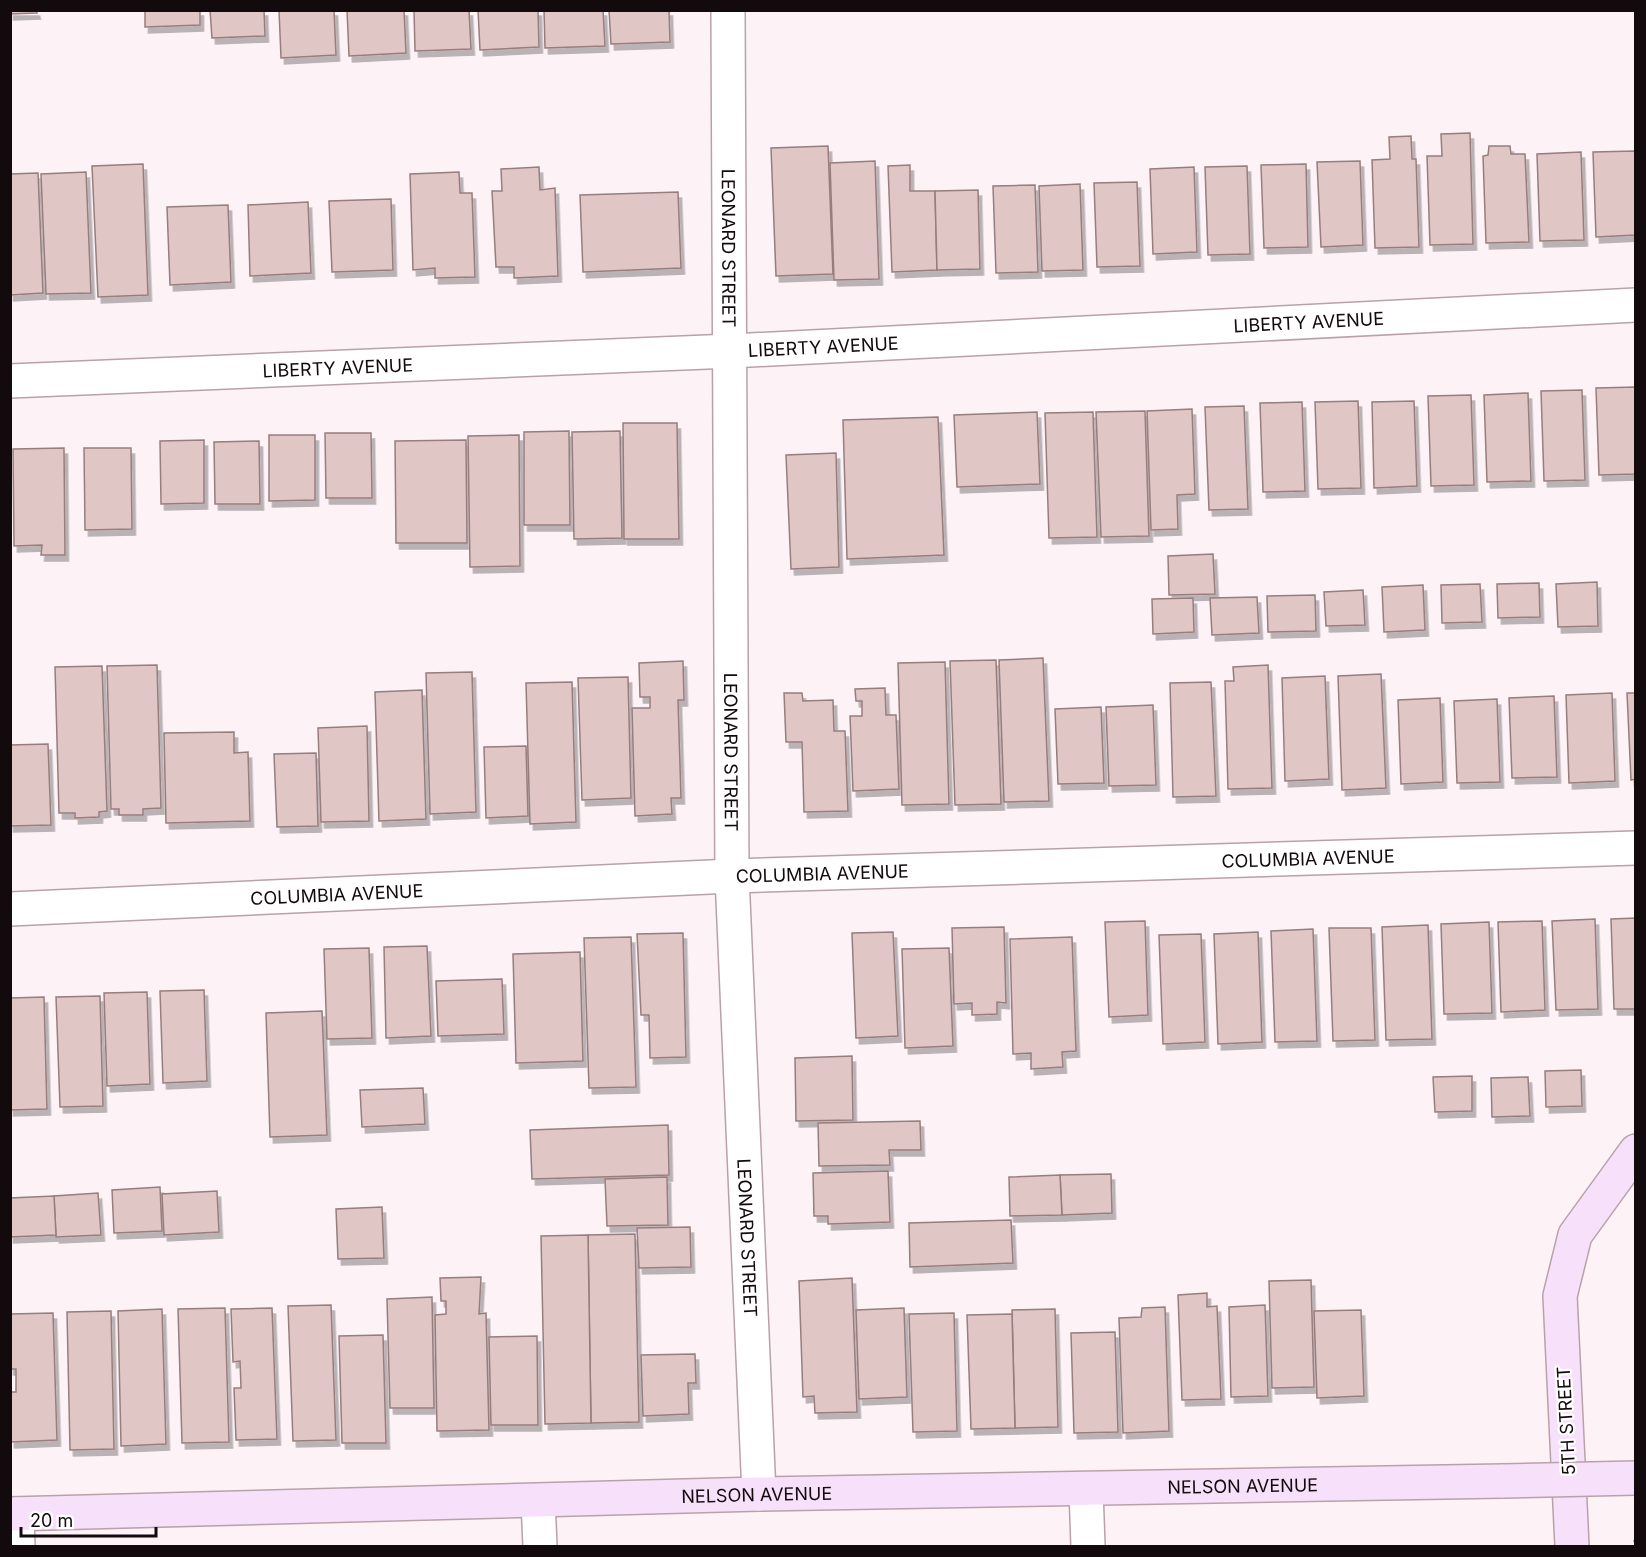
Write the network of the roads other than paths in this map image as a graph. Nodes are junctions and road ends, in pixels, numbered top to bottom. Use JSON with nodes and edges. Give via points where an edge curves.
{"nodes":[{"id":1,"x":728,"y":10,"type":"edge"},
{"id":2,"x":1635,"y":305,"type":"edge"},
{"id":3,"x":731,"y":351,"type":"junction"},
{"id":4,"x":10,"y":381,"type":"edge"},
{"id":5,"x":1635,"y":848,"type":"edge"},
{"id":6,"x":732,"y":876,"type":"junction"},
{"id":7,"x":10,"y":909,"type":"edge"},
{"id":8,"x":1635,"y":1150,"type":"edge"},
{"id":9,"x":1635,"y":1478,"type":"edge"},
{"id":10,"x":1086,"y":1490,"type":"junction"},
{"id":11,"x":759,"y":1494,"type":"junction"},
{"id":12,"x":538,"y":1501,"type":"junction"},
{"id":13,"x":14,"y":1514,"type":"edge"},
{"id":14,"x":18,"y":1546,"type":"edge"},
{"id":15,"x":540,"y":1546,"type":"edge"},
{"id":16,"x":1088,"y":1546,"type":"edge"},
{"id":17,"x":1572,"y":1546,"type":"edge"}],
"edges":[{"from":1,"to":3,"type":"street","name":"LEONARD STREET"},
{"from":2,"to":3,"type":"street","name":"LIBERTY AVENUE"},
{"from":3,"to":4,"type":"street","name":"LIBERTY AVENUE"},
{"from":3,"to":6,"type":"street","name":"LEONARD STREET"},
{"from":5,"to":6,"type":"street","name":"COLUMBIA AVENUE"},
{"from":6,"to":7,"type":"street","name":"COLUMBIA AVENUE"},
{"from":6,"to":11,"type":"street","name":"LEONARD STREET"},
{"from":8,"to":17,"type":"street","name":"5TH STREET","via":[[1575,1235],[1560,1296]]},
{"from":9,"to":10,"type":"street","name":"NELSON AVENUE","bridge":true},
{"from":10,"to":11,"type":"street","name":"NELSON AVENUE"},
{"from":10,"to":16,"type":"street"},
{"from":11,"to":12,"type":"street","name":"NELSON AVENUE"},
{"from":12,"to":13,"type":"street","name":"NELSON AVENUE"},
{"from":12,"to":15,"type":"street"},
{"from":13,"to":14,"type":"street"}]}
